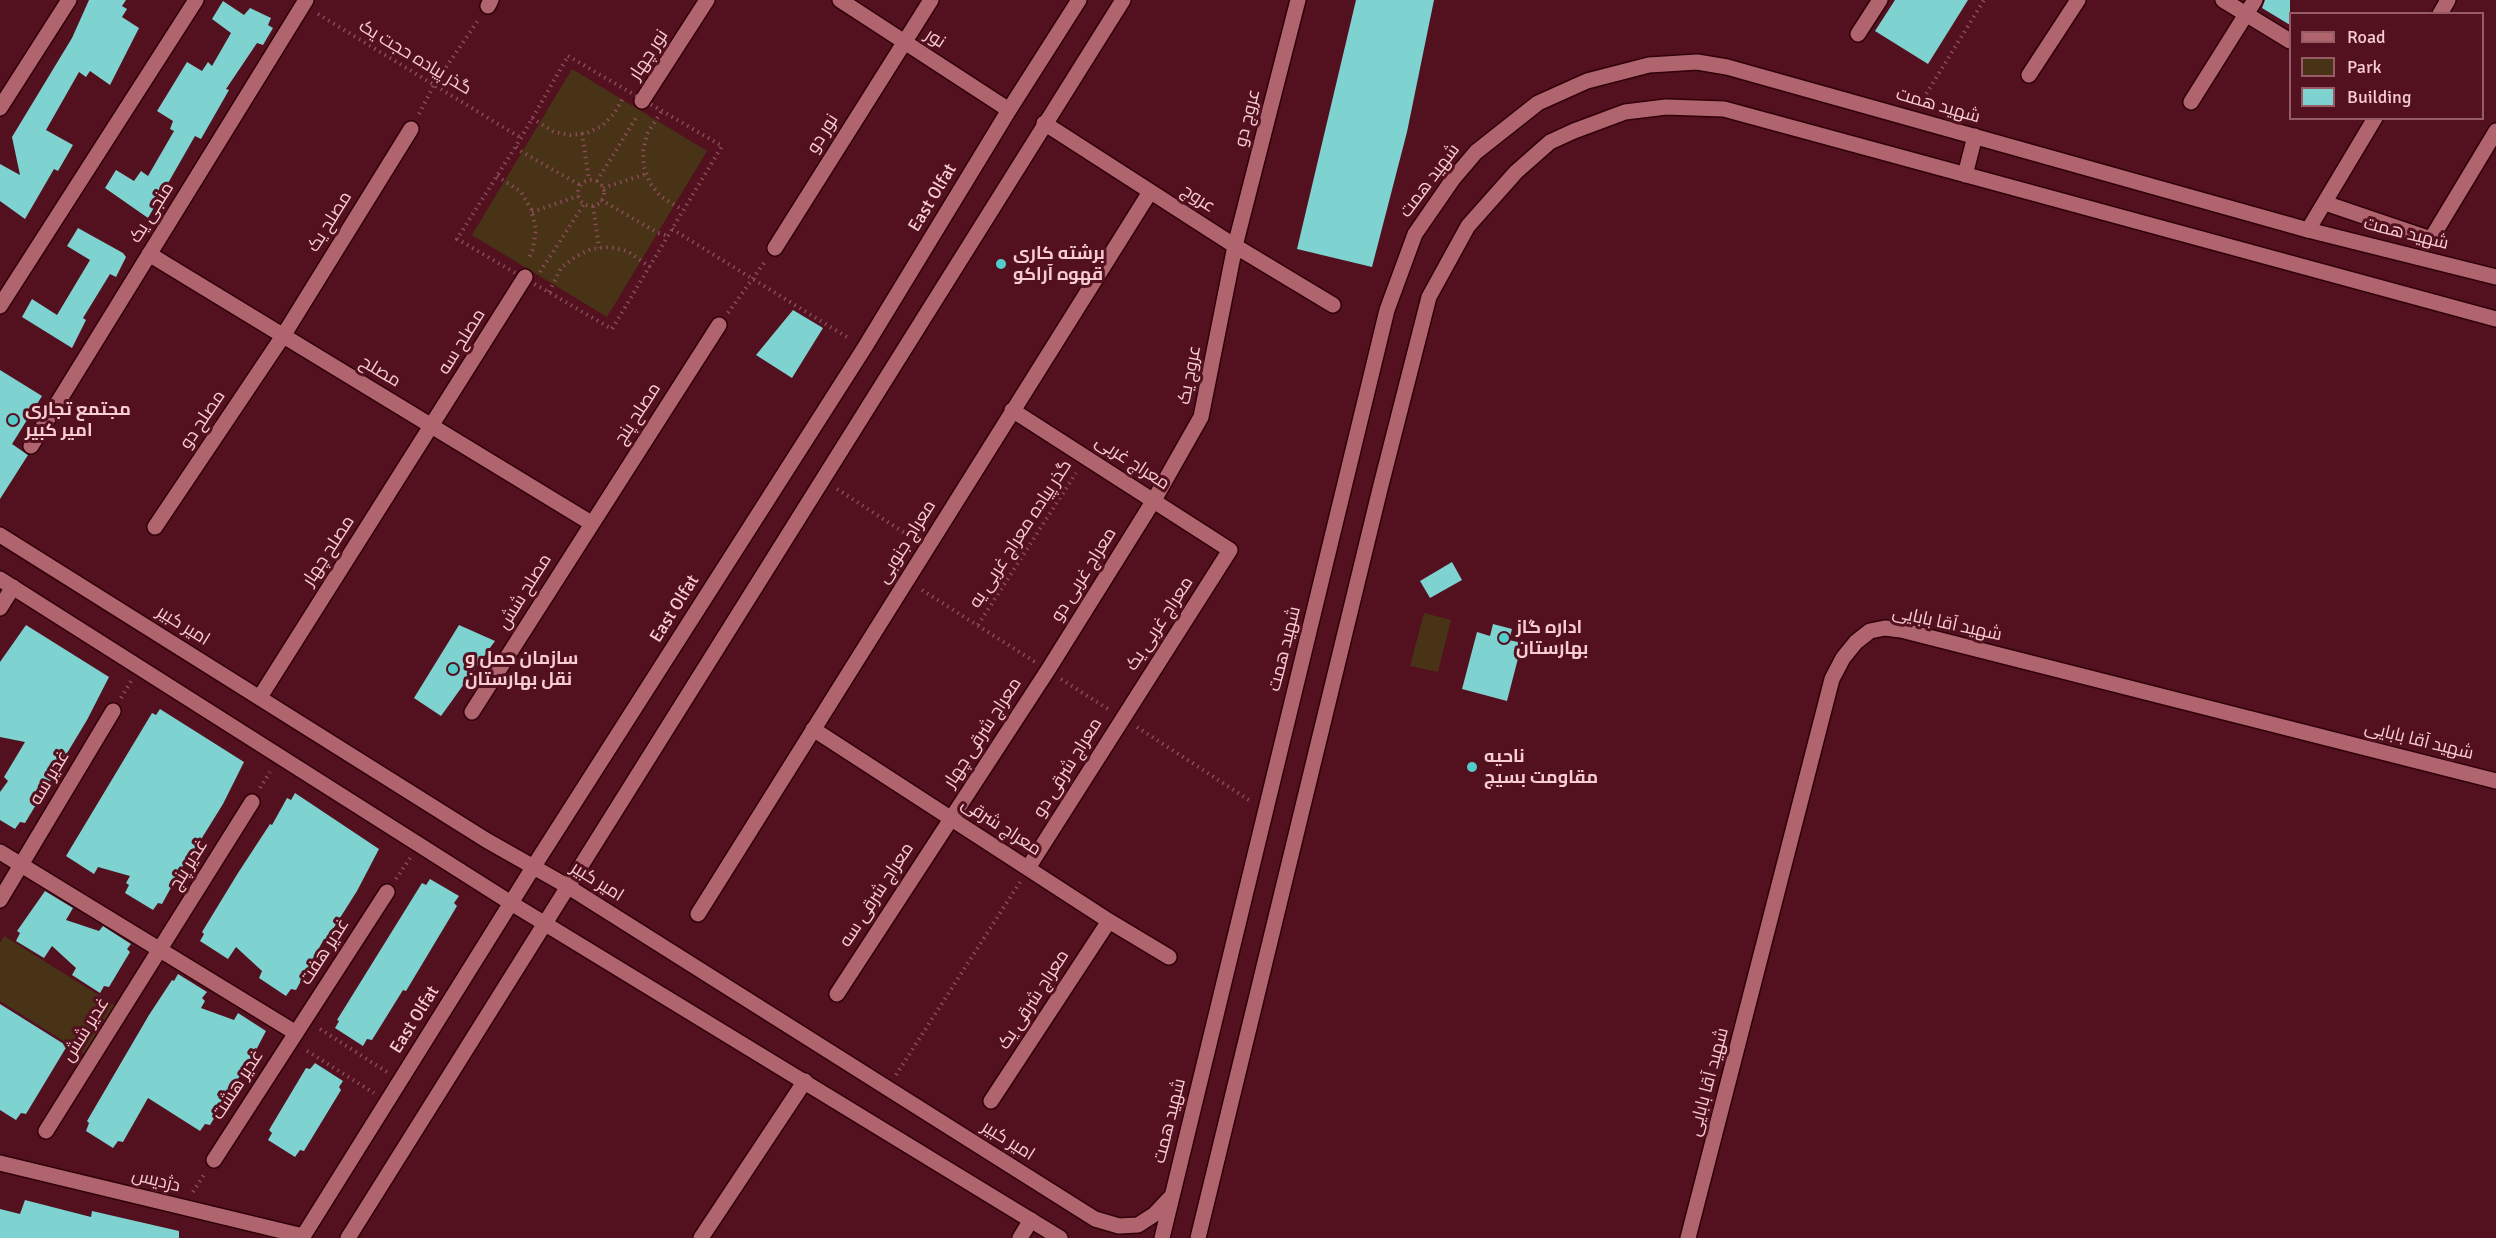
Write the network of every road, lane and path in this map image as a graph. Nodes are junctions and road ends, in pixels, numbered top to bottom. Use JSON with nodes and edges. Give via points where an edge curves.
{"nodes":[{"id":1,"x":69,"y":0,"type":"edge"},
{"id":2,"x":196,"y":0,"type":"edge"},
{"id":3,"x":707,"y":0,"type":"edge"},
{"id":4,"x":840,"y":0,"type":"edge"},
{"id":5,"x":931,"y":0,"type":"edge"},
{"id":6,"x":1079,"y":0,"type":"edge"},
{"id":7,"x":1123,"y":0,"type":"edge"},
{"id":8,"x":1298,"y":0,"type":"edge"},
{"id":9,"x":1880,"y":0,"type":"edge"},
{"id":10,"x":1984,"y":0,"type":"edge"},
{"id":11,"x":2078,"y":0,"type":"edge"},
{"id":12,"x":2223,"y":0,"type":"edge"},
{"id":13,"x":2255,"y":0,"type":"edge"},
{"id":14,"x":305,"y":3,"type":"edge"},
{"id":15,"x":489,"y":3,"type":"edge"},
{"id":16,"x":2246,"y":14,"type":"junction"},
{"id":17,"x":1858,"y":34,"type":"dead end"},
{"id":18,"x":2289,"y":40,"type":"edge"},
{"id":19,"x":904,"y":42,"type":"junction"},
{"id":20,"x":2029,"y":75,"type":"dead end"},
{"id":21,"x":434,"y":85,"type":"junction"},
{"id":22,"x":622,"y":100,"type":"dead end"},
{"id":23,"x":2191,"y":102,"type":"dead end"},
{"id":24,"x":641,"y":106,"type":"junction"},
{"id":25,"x":0,"y":108,"type":"edge"},
{"id":26,"x":1009,"y":110,"type":"junction"},
{"id":27,"x":661,"y":112,"type":"junction"},
{"id":28,"x":532,"y":118,"type":"junction"},
{"id":29,"x":1911,"y":119,"type":"junction"},
{"id":30,"x":2374,"y":120,"type":"edge"},
{"id":31,"x":1044,"y":123,"type":"junction"},
{"id":32,"x":411,"y":129,"type":"joint"},
{"id":33,"x":2496,"y":131,"type":"edge"},
{"id":34,"x":582,"y":133,"type":"junction"},
{"id":35,"x":1975,"y":136,"type":"junction"},
{"id":36,"x":521,"y":138,"type":"junction"},
{"id":37,"x":516,"y":147,"type":"junction"},
{"id":38,"x":646,"y":174,"type":"junction"},
{"id":39,"x":1965,"y":175,"type":"junction"},
{"id":40,"x":497,"y":176,"type":"junction"},
{"id":41,"x":589,"y":180,"type":"junction"},
{"id":42,"x":597,"y":181,"type":"junction"},
{"id":43,"x":580,"y":185,"type":"junction"},
{"id":44,"x":603,"y":188,"type":"junction"},
{"id":45,"x":1150,"y":192,"type":"junction"},
{"id":46,"x":578,"y":196,"type":"junction"},
{"id":47,"x":601,"y":200,"type":"junction"},
{"id":48,"x":2325,"y":203,"type":"junction"},
{"id":49,"x":584,"y":204,"type":"junction"},
{"id":50,"x":593,"y":206,"type":"junction"},
{"id":51,"x":683,"y":210,"type":"junction"},
{"id":52,"x":532,"y":212,"type":"junction"},
{"id":53,"x":672,"y":229,"type":"junction"},
{"id":54,"x":2308,"y":230,"type":"junction"},
{"id":55,"x":668,"y":236,"type":"junction"},
{"id":56,"x":1235,"y":246,"type":"junction"},
{"id":57,"x":599,"y":248,"type":"junction"},
{"id":58,"x":775,"y":248,"type":"joint"},
{"id":59,"x":149,"y":254,"type":"junction"},
{"id":60,"x":650,"y":267,"type":"junction"},
{"id":61,"x":529,"y":273,"type":"junction"},
{"id":62,"x":2496,"y":277,"type":"edge"},
{"id":63,"x":752,"y":279,"type":"junction"},
{"id":64,"x":549,"y":292,"type":"junction"},
{"id":65,"x":1333,"y":305,"type":"dead end"},
{"id":66,"x":0,"y":306,"type":"edge"},
{"id":67,"x":2496,"y":319,"type":"edge"},
{"id":68,"x":719,"y":325,"type":"joint"},
{"id":69,"x":283,"y":336,"type":"junction"},
{"id":70,"x":864,"y":347,"type":"junction"},
{"id":71,"x":1012,"y":410,"type":"junction"},
{"id":72,"x":432,"y":427,"type":"junction"},
{"id":73,"x":31,"y":446,"type":"dead end"},
{"id":74,"x":1087,"y":457,"type":"junction"},
{"id":75,"x":821,"y":479,"type":"junction"},
{"id":76,"x":1154,"y":500,"type":"junction"},
{"id":77,"x":591,"y":523,"type":"junction"},
{"id":78,"x":155,"y":527,"type":"dead end"},
{"id":79,"x":0,"y":535,"type":"edge"},
{"id":80,"x":927,"y":548,"type":"junction"},
{"id":81,"x":1230,"y":550,"type":"joint"},
{"id":82,"x":906,"y":580,"type":"junction"},
{"id":83,"x":7,"y":583,"type":"edge"},
{"id":84,"x":0,"y":608,"type":"edge"},
{"id":85,"x":978,"y":626,"type":"junction"},
{"id":86,"x":140,"y":667,"type":"junction"},
{"id":87,"x":1048,"y":670,"type":"junction"},
{"id":88,"x":260,"y":697,"type":"junction"},
{"id":89,"x":113,"y":711,"type":"joint"},
{"id":90,"x":472,"y":712,"type":"dead end"},
{"id":91,"x":1122,"y":718,"type":"junction"},
{"id":92,"x":813,"y":729,"type":"junction"},
{"id":93,"x":280,"y":756,"type":"junction"},
{"id":94,"x":2496,"y":781,"type":"edge"},
{"id":95,"x":252,"y":802,"type":"joint"},
{"id":96,"x":1266,"y":810,"type":"junction"},
{"id":97,"x":951,"y":818,"type":"junction"},
{"id":98,"x":418,"y":844,"type":"junction"},
{"id":99,"x":0,"y":852,"type":"edge"},
{"id":100,"x":21,"y":865,"type":"junction"},
{"id":101,"x":534,"y":866,"type":"junction"},
{"id":102,"x":1028,"y":868,"type":"junction"},
{"id":103,"x":567,"y":886,"type":"junction"},
{"id":104,"x":387,"y":892,"type":"joint"},
{"id":105,"x":0,"y":900,"type":"edge"},
{"id":106,"x":511,"y":903,"type":"junction"},
{"id":107,"x":698,"y":914,"type":"dead end"},
{"id":108,"x":1109,"y":921,"type":"junction"},
{"id":109,"x":545,"y":923,"type":"junction"},
{"id":110,"x":159,"y":949,"type":"junction"},
{"id":111,"x":1168,"y":957,"type":"dead end"},
{"id":112,"x":837,"y":994,"type":"dead end"},
{"id":113,"x":305,"y":1019,"type":"junction"},
{"id":114,"x":294,"y":1036,"type":"junction"},
{"id":115,"x":400,"y":1081,"type":"junction"},
{"id":116,"x":805,"y":1081,"type":"junction"},
{"id":117,"x":888,"y":1088,"type":"junction"},
{"id":118,"x":991,"y":1101,"type":"dead end"},
{"id":119,"x":387,"y":1102,"type":"junction"},
{"id":120,"x":46,"y":1131,"type":"dead end"},
{"id":121,"x":214,"y":1160,"type":"joint"},
{"id":122,"x":0,"y":1163,"type":"edge"},
{"id":123,"x":1172,"y":1196,"type":"junction"},
{"id":124,"x":183,"y":1207,"type":"junction"},
{"id":125,"x":1031,"y":1220,"type":"junction"},
{"id":126,"x":303,"y":1237,"type":"edge"},
{"id":127,"x":348,"y":1238,"type":"edge"},
{"id":128,"x":701,"y":1238,"type":"edge"},
{"id":129,"x":1020,"y":1238,"type":"edge"},
{"id":130,"x":1060,"y":1238,"type":"edge"},
{"id":131,"x":1162,"y":1238,"type":"edge"},
{"id":132,"x":1198,"y":1238,"type":"edge"},
{"id":133,"x":1688,"y":1238,"type":"edge"}],
"edges":[{"from":1,"to":25,"type":"street"},
{"from":2,"to":66,"type":"street"},
{"from":3,"to":24,"type":"street","name":"نور چهار"},
{"from":4,"to":19,"type":"street","name":"نور"},
{"from":5,"to":19,"type":"street","name":"نور دو"},
{"from":6,"to":26,"type":"street","name":"East Olfat"},
{"from":7,"to":31,"type":"street"},
{"from":8,"to":56,"type":"street","name":"عروج دو"},
{"from":9,"to":17,"type":"street"},
{"from":10,"to":29,"type":"path"},
{"from":11,"to":20,"type":"street"},
{"from":12,"to":16,"type":"street"},
{"from":13,"to":16,"type":"street"},
{"from":14,"to":21,"type":"path","name":"گذر پیاده حجت یک"},
{"from":14,"to":59,"type":"street","name":"منجی یک"},
{"from":15,"to":21,"type":"path"},
{"from":16,"to":18,"type":"street"},
{"from":16,"to":23,"type":"street"},
{"from":19,"to":26,"type":"street","name":"نور"},
{"from":19,"to":58,"type":"street","name":"نور دو"},
{"from":21,"to":32,"type":"path"},
{"from":21,"to":36,"type":"path","name":"گذر پیاده حجت یک"},
{"from":22,"to":34,"type":"path","via":[[602,126]]},
{"from":24,"to":27,"type":"path"},
{"from":24,"to":28,"type":"path","via":[[568,56]]},
{"from":24,"to":42,"type":"path"},
{"from":26,"to":70,"type":"street","name":"East Olfat"},
{"from":27,"to":38,"type":"path","via":[[647,134],[643,151]]},
{"from":27,"to":51,"type":"path","via":[[722,146]]},
{"from":28,"to":34,"type":"path","via":[[554,132]]},
{"from":28,"to":36,"type":"path"},
{"from":29,"to":35,"type":"street","name":"شهید همت"},
{"from":29,"to":96,"type":"street","name":"شهید همت","via":[[1727,67],[1697,62],[1649,65],[1587,81],[1538,103],[1476,153],[1415,234],[1388,310]]},
{"from":30,"to":48,"type":"street"},
{"from":31,"to":45,"type":"street","name":"عروج"},
{"from":31,"to":75,"type":"street"},
{"from":32,"to":69,"type":"street","name":"مصلح یک"},
{"from":33,"to":48,"type":"street","via":[[2431,239]]},
{"from":34,"to":41,"type":"path"},
{"from":35,"to":39,"type":"street"},
{"from":35,"to":54,"type":"street","name":"شهید همت"},
{"from":36,"to":37,"type":"path"},
{"from":37,"to":40,"type":"path"},
{"from":37,"to":43,"type":"path"},
{"from":38,"to":44,"type":"path"},
{"from":38,"to":51,"type":"path","via":[[660,196]]},
{"from":39,"to":67,"type":"street"},
{"from":39,"to":132,"type":"street","via":[[1724,109],[1666,107],[1625,112],[1550,142],[1516,172],[1467,226],[1426,308]]},
{"from":40,"to":52,"type":"path","via":[[521,192]]},
{"from":40,"to":61,"type":"path","via":[[457,239]]},
{"from":41,"to":42,"type":"path"},
{"from":41,"to":43,"type":"path"},
{"from":42,"to":44,"type":"path"},
{"from":43,"to":46,"type":"path"},
{"from":44,"to":47,"type":"path"},
{"from":45,"to":56,"type":"street","name":"عروج"},
{"from":45,"to":71,"type":"street","name":"معراج جنوبی"},
{"from":46,"to":49,"type":"path"},
{"from":46,"to":52,"type":"path"},
{"from":47,"to":50,"type":"path"},
{"from":47,"to":55,"type":"path"},
{"from":48,"to":54,"type":"street"},
{"from":49,"to":50,"type":"path"},
{"from":49,"to":61,"type":"path"},
{"from":50,"to":57,"type":"path"},
{"from":51,"to":53,"type":"path"},
{"from":52,"to":61,"type":"path","via":[[536,229]]},
{"from":53,"to":55,"type":"path"},
{"from":53,"to":63,"type":"path"},
{"from":54,"to":62,"type":"street","name":"شهید همت"},
{"from":55,"to":60,"type":"path"},
{"from":56,"to":65,"type":"street","name":"عروج"},
{"from":56,"to":76,"type":"street","name":"عروج یک","via":[[1201,417]]},
{"from":57,"to":60,"type":"path","via":[[627,251]]},
{"from":57,"to":64,"type":"path","via":[[575,257],[561,268]]},
{"from":58,"to":63,"type":"path"},
{"from":59,"to":69,"type":"street","name":"مصلح"},
{"from":59,"to":73,"type":"street","name":"منجی یک"},
{"from":60,"to":64,"type":"path","via":[[612,329]]},
{"from":61,"to":64,"type":"path"},
{"from":61,"to":72,"type":"street","name":"مصلح سه"},
{"from":63,"to":68,"type":"path"},
{"from":63,"to":70,"type":"path"},
{"from":68,"to":77,"type":"street","name":"مصلح پنج"},
{"from":69,"to":72,"type":"street","name":"مصلح"},
{"from":69,"to":78,"type":"street","name":"مصلح دو"},
{"from":70,"to":101,"type":"street","name":"East Olfat"},
{"from":71,"to":74,"type":"street","name":"معراج غربی"},
{"from":71,"to":80,"type":"street","name":"معراج جنوبی"},
{"from":72,"to":77,"type":"street","name":"مصلح"},
{"from":72,"to":88,"type":"street","name":"مصلح چهار"},
{"from":74,"to":76,"type":"street","name":"معراج غربی"},
{"from":74,"to":85,"type":"path","name":"گذر پیاده معراج غربی یه"},
{"from":75,"to":80,"type":"path"},
{"from":75,"to":103,"type":"street"},
{"from":76,"to":81,"type":"street","name":"معراج غربی"},
{"from":76,"to":87,"type":"street","name":"معراج غربی دو"},
{"from":77,"to":90,"type":"street","name":"مصلح شش"},
{"from":79,"to":88,"type":"street","name":"امیر کبیر"},
{"from":80,"to":82,"type":"street","name":"معراج جنوبی"},
{"from":81,"to":91,"type":"street","name":"معراج غربی یک"},
{"from":82,"to":85,"type":"path"},
{"from":82,"to":92,"type":"street","name":"معراج جنوبی"},
{"from":83,"to":84,"type":"street"},
{"from":83,"to":86,"type":"street"},
{"from":85,"to":87,"type":"path"},
{"from":86,"to":89,"type":"path"},
{"from":86,"to":93,"type":"street"},
{"from":87,"to":91,"type":"path"},
{"from":87,"to":97,"type":"street","name":"معراج شرقی چهار"},
{"from":88,"to":101,"type":"street","name":"امیر کبیر","via":[[486,840]]},
{"from":89,"to":100,"type":"street","name":"غدیر سه"},
{"from":91,"to":96,"type":"path"},
{"from":91,"to":102,"type":"street","name":"معراج شرقی دو"},
{"from":92,"to":97,"type":"street","name":"معراج شرقی"},
{"from":92,"to":107,"type":"street","name":"معراج جنوبی"},
{"from":93,"to":95,"type":"path"},
{"from":93,"to":98,"type":"street"},
{"from":94,"to":133,"type":"street","name":"شهید آقا بابایی","via":[[1901,630],[1870,631],[1850,650],[1832,679]]},
{"from":95,"to":110,"type":"street","name":"غدیر پنج"},
{"from":96,"to":123,"type":"street","name":"شهید همت"},
{"from":97,"to":102,"type":"street","name":"معراج شرقی"},
{"from":97,"to":112,"type":"street","name":"معراج شرقی سه"},
{"from":98,"to":104,"type":"path"},
{"from":98,"to":106,"type":"street"},
{"from":99,"to":100,"type":"street"},
{"from":100,"to":105,"type":"street","name":"غدیر سه"},
{"from":100,"to":110,"type":"street"},
{"from":101,"to":103,"type":"street","name":"امیر کبیر"},
{"from":101,"to":106,"type":"street","name":"East Olfat"},
{"from":102,"to":108,"type":"street","name":"معراج شرقی"},
{"from":102,"to":117,"type":"path"},
{"from":103,"to":109,"type":"street"},
{"from":103,"to":117,"type":"street","name":"امیر کبیر"},
{"from":104,"to":113,"type":"street","name":"غدیر هفت"},
{"from":106,"to":109,"type":"street"},
{"from":106,"to":115,"type":"street","name":"East Olfat"},
{"from":108,"to":111,"type":"street","name":"معراج شرقی"},
{"from":108,"to":118,"type":"street","name":"معراج شرقی یک"},
{"from":109,"to":116,"type":"street"},
{"from":109,"to":127,"type":"street"},
{"from":110,"to":114,"type":"street"},
{"from":110,"to":120,"type":"street","name":"غدیر شش"},
{"from":113,"to":114,"type":"street","name":"غدیر هفت"},
{"from":113,"to":115,"type":"path"},
{"from":114,"to":119,"type":"path"},
{"from":114,"to":121,"type":"street","name":"غدیر هشت"},
{"from":115,"to":119,"type":"street","name":"East Olfat"},
{"from":116,"to":125,"type":"street"},
{"from":116,"to":128,"type":"street"},
{"from":117,"to":123,"type":"street","name":"امیر کبیر","via":[[1095,1219],[1119,1226],[1138,1225]]},
{"from":119,"to":126,"type":"street","name":"East Olfat"},
{"from":121,"to":124,"type":"path"},
{"from":122,"to":124,"type":"street","name":"دژدیس"},
{"from":123,"to":131,"type":"street","name":"شهید همت"},
{"from":124,"to":126,"type":"street","name":"دژدیس"},
{"from":125,"to":129,"type":"street"},
{"from":125,"to":130,"type":"street"}]}
